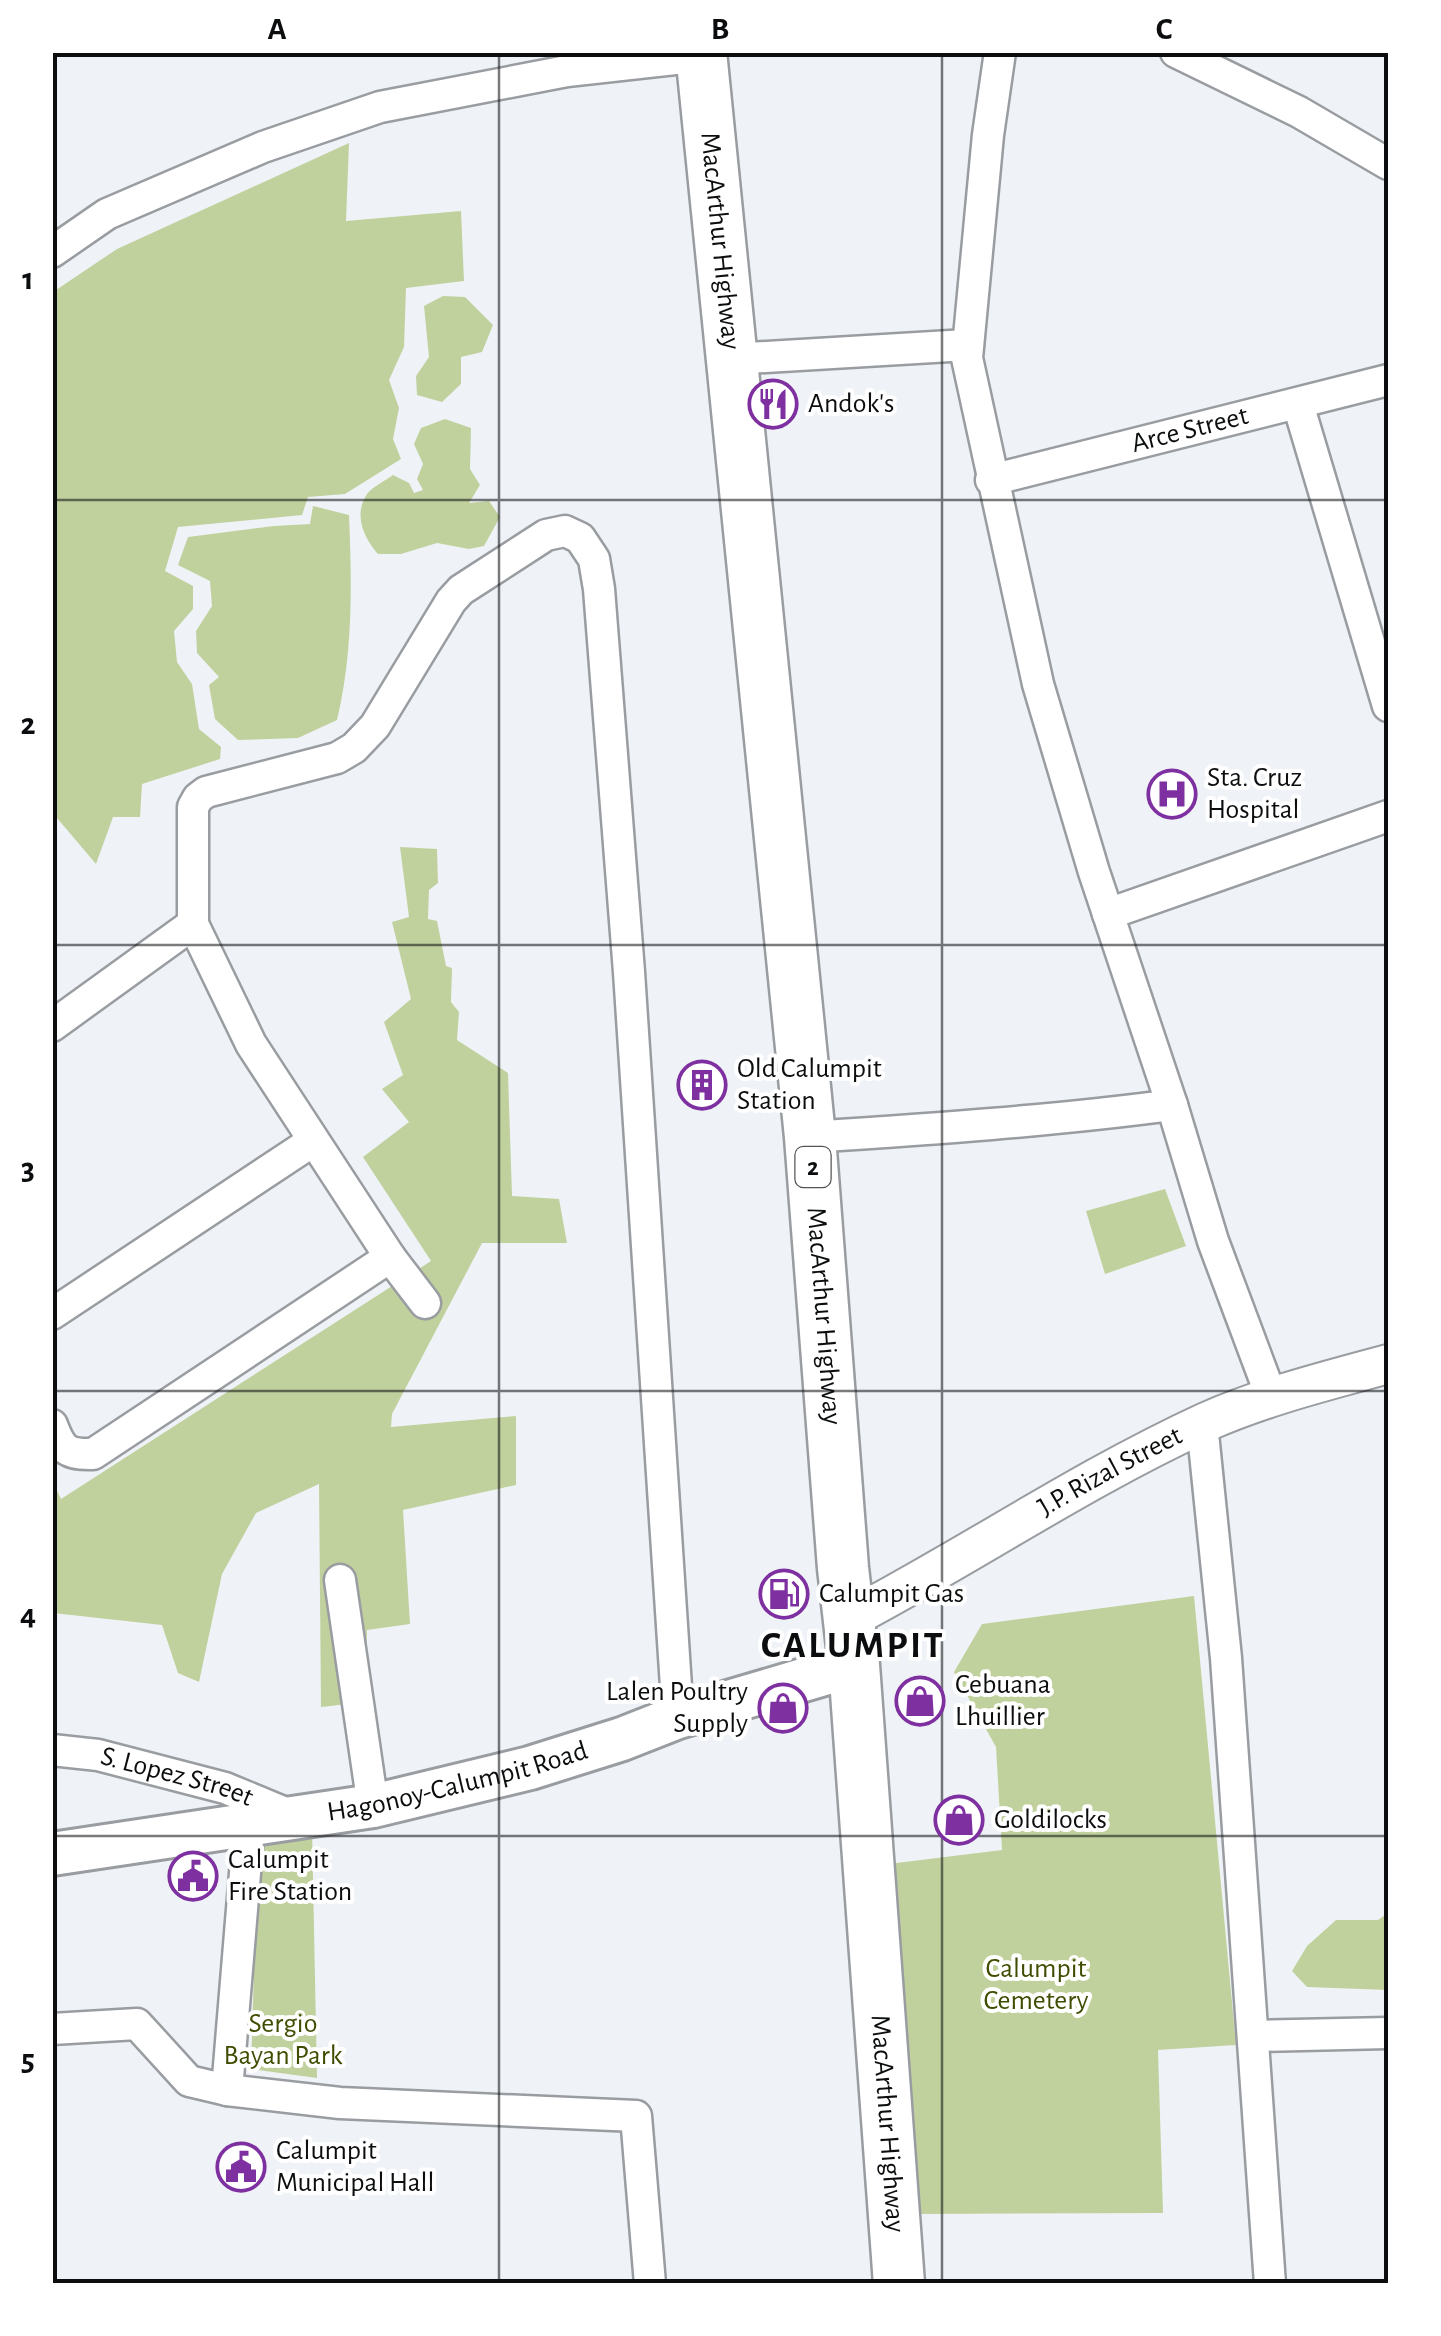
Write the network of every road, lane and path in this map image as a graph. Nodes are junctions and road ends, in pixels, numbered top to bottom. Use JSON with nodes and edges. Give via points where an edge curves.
{"nodes":[{"id":1,"x":1000,"y":52,"type":"edge"},
{"id":2,"x":1176,"y":52,"type":"edge"},
{"id":3,"x":701,"y":54,"type":"edge"},
{"id":4,"x":1388,"y":164,"type":"edge"},
{"id":5,"x":52,"y":252,"type":"edge"},
{"id":6,"x":967,"y":345,"type":"junction"},
{"id":7,"x":732,"y":359,"type":"junction"},
{"id":8,"x":1388,"y":380,"type":"edge"},
{"id":9,"x":1298,"y":404,"type":"junction"},
{"id":10,"x":992,"y":480,"type":"junction"},
{"id":11,"x":1388,"y":706,"type":"edge"},
{"id":12,"x":1388,"y":816,"type":"edge"},
{"id":13,"x":1108,"y":914,"type":"junction"},
{"id":14,"x":192,"y":924,"type":"junction"},
{"id":15,"x":52,"y":1026,"type":"edge"},
{"id":16,"x":1172,"y":1105,"type":"junction"},
{"id":17,"x":810,"y":1136,"type":"junction"},
{"id":18,"x":313,"y":1141,"type":"junction"},
{"id":19,"x":390,"y":1257,"type":"junction"},
{"id":20,"x":426,"y":1302,"type":"dead end"},
{"id":21,"x":52,"y":1314,"type":"edge"},
{"id":22,"x":1388,"y":1364,"type":"edge"},
{"id":23,"x":1271,"y":1396,"type":"junction"},
{"id":24,"x":1202,"y":1424,"type":"junction"},
{"id":25,"x":52,"y":1425,"type":"edge"},
{"id":26,"x":340,"y":1580,"type":"dead end"},
{"id":27,"x":852,"y":1642,"type":"junction"},
{"id":28,"x":678,"y":1718,"type":"junction"},
{"id":29,"x":52,"y":1750,"type":"edge"},
{"id":30,"x":373,"y":1806,"type":"junction"},
{"id":31,"x":295,"y":1817,"type":"junction"},
{"id":32,"x":248,"y":1826,"type":"junction"},
{"id":33,"x":52,"y":1854,"type":"edge"},
{"id":34,"x":52,"y":2029,"type":"edge"},
{"id":35,"x":1388,"y":2033,"type":"edge"},
{"id":36,"x":1253,"y":2036,"type":"junction"},
{"id":37,"x":227,"y":2090,"type":"junction"},
{"id":38,"x":650,"y":2284,"type":"edge"},
{"id":39,"x":899,"y":2284,"type":"edge"},
{"id":40,"x":1270,"y":2284,"type":"edge"}],
"edges":[{"from":1,"to":6,"type":"street"},
{"from":2,"to":4,"type":"street"},
{"from":3,"to":5,"type":"street","via":[[380,107],[263,147],[107,214]]},
{"from":3,"to":7,"type":"highway","name":"MacArthur Highway","number":"2"},
{"from":6,"to":7,"type":"street"},
{"from":6,"to":10,"type":"street"},
{"from":7,"to":17,"type":"highway","name":"MacArthur Highway","number":"2"},
{"from":8,"to":9,"type":"street","name":"Arce Street"},
{"from":9,"to":10,"type":"street","name":"Arce Street"},
{"from":9,"to":11,"type":"street"},
{"from":10,"to":13,"type":"street","via":[[1038,684]]},
{"from":12,"to":13,"type":"street"},
{"from":13,"to":16,"type":"street"},
{"from":14,"to":15,"type":"street"},
{"from":14,"to":18,"type":"street","via":[[250,1044]]},
{"from":14,"to":28,"type":"street","via":[[198,798],[354,748],[376,726],[461,590],[546,536],[564,531],[580,538],[594,559],[600,589]]},
{"from":16,"to":17,"type":"street"},
{"from":16,"to":23,"type":"street"},
{"from":17,"to":27,"type":"highway","name":"MacArthur Highway","number":"2"},
{"from":18,"to":19,"type":"street"},
{"from":18,"to":21,"type":"street"},
{"from":19,"to":20,"type":"street"},
{"from":19,"to":25,"type":"street","via":[[92,1454],[74,1455],[60,1445]]},
{"from":22,"to":23,"type":"street","name":"J.P. Rizal Street"},
{"from":23,"to":24,"type":"street","name":"J.P. Rizal Street"},
{"from":24,"to":27,"type":"street","name":"J.P. Rizal Street","via":[[1085,1485]]},
{"from":24,"to":36,"type":"street"},
{"from":26,"to":30,"type":"street"},
{"from":27,"to":28,"type":"main road","name":"Hagonoy-Calumpit Road"},
{"from":27,"to":39,"type":"highway","name":"MacArthur Highway","number":"2"},
{"from":28,"to":30,"type":"main road","name":"Hagonoy-Calumpit Road","via":[[530,1768]]},
{"from":29,"to":31,"type":"street","name":"S. Lopez Street","via":[[226,1788]]},
{"from":30,"to":31,"type":"main road","name":"Hagonoy-Calumpit Road"},
{"from":31,"to":32,"type":"main road","name":"Hagonoy-Calumpit Road"},
{"from":32,"to":33,"type":"main road","name":"Hagonoy-Calumpit Road"},
{"from":32,"to":37,"type":"street"},
{"from":34,"to":37,"type":"street","via":[[137,2024],[189,2081]]},
{"from":35,"to":36,"type":"street"},
{"from":36,"to":40,"type":"street"},
{"from":37,"to":38,"type":"street","via":[[340,2103],[636,2116]]}]}
